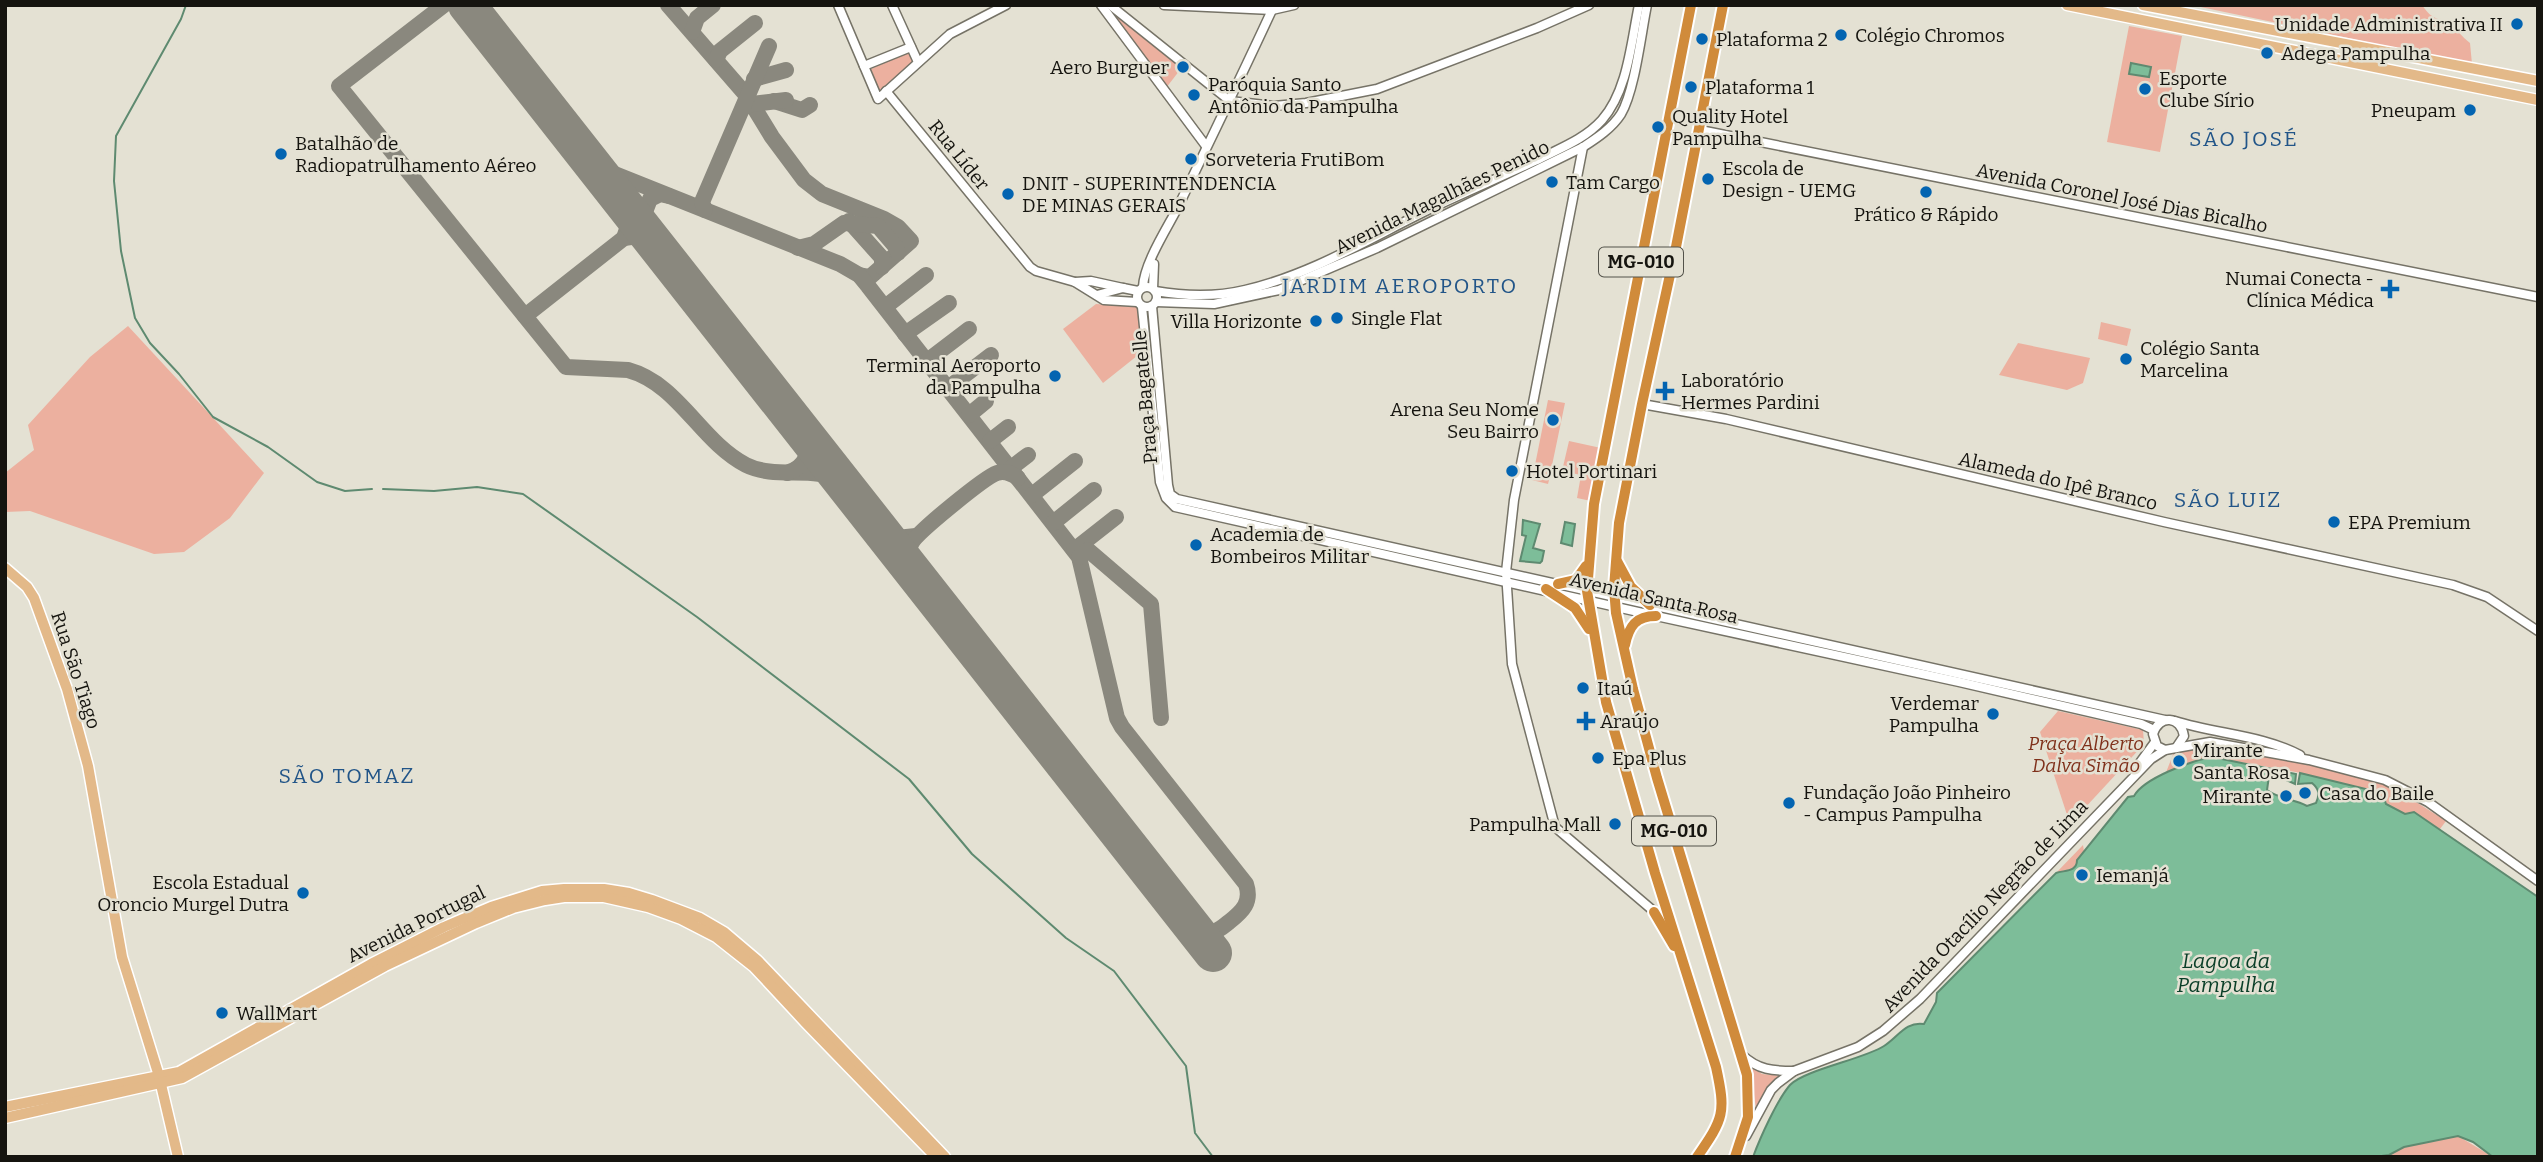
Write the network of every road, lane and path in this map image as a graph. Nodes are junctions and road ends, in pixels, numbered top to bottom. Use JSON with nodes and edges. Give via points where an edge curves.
{"nodes":[{"id":1,"x":838,"y":5,"type":"edge"},
{"id":2,"x":892,"y":5,"type":"edge"},
{"id":3,"x":1006,"y":5,"type":"edge"},
{"id":4,"x":1101,"y":5,"type":"edge"},
{"id":5,"x":1110,"y":5,"type":"edge"},
{"id":6,"x":1164,"y":5,"type":"edge"},
{"id":7,"x":1294,"y":5,"type":"edge"},
{"id":8,"x":1589,"y":5,"type":"edge"},
{"id":9,"x":1639,"y":5,"type":"edge"},
{"id":10,"x":1647,"y":5,"type":"edge"},
{"id":11,"x":1691,"y":5,"type":"edge"},
{"id":12,"x":1723,"y":5,"type":"edge"},
{"id":13,"x":2067,"y":5,"type":"edge"},
{"id":14,"x":2143,"y":5,"type":"edge"},
{"id":15,"x":1272,"y":10,"type":"junction"},
{"id":16,"x":2276,"y":31,"type":"junction"},
{"id":17,"x":2273,"y":46,"type":"junction"},
{"id":18,"x":911,"y":47,"type":"junction"},
{"id":19,"x":918,"y":62,"type":"junction"},
{"id":20,"x":864,"y":66,"type":"junction"},
{"id":21,"x":2538,"y":81,"type":"edge"},
{"id":22,"x":886,"y":91,"type":"junction"},
{"id":23,"x":2538,"y":100,"type":"edge"},
{"id":24,"x":1230,"y":101,"type":"junction"},
{"id":25,"x":1700,"y":130,"type":"junction"},
{"id":26,"x":1206,"y":146,"type":"junction"},
{"id":27,"x":1583,"y":147,"type":"junction"},
{"id":28,"x":1156,"y":249,"type":"junction"},
{"id":29,"x":1075,"y":282,"type":"junction"},
{"id":30,"x":1123,"y":288,"type":"junction"},
{"id":31,"x":1141,"y":289,"type":"junction"},
{"id":32,"x":1154,"y":290,"type":"junction"},
{"id":33,"x":1096,"y":295,"type":"junction"},
{"id":34,"x":2538,"y":297,"type":"edge"},
{"id":35,"x":1140,"y":304,"type":"junction"},
{"id":36,"x":1154,"y":304,"type":"junction"},
{"id":37,"x":1642,"y":404,"type":"junction"},
{"id":38,"x":1164,"y":483,"type":"junction"},
{"id":39,"x":1615,"y":556,"type":"junction"},
{"id":40,"x":1588,"y":560,"type":"junction"},
{"id":41,"x":5,"y":568,"type":"edge"},
{"id":42,"x":1506,"y":577,"type":"junction"},
{"id":43,"x":1558,"y":584,"type":"junction"},
{"id":44,"x":1546,"y":589,"type":"junction"},
{"id":45,"x":1588,"y":595,"type":"junction"},
{"id":46,"x":1615,"y":602,"type":"junction"},
{"id":47,"x":1650,"y":605,"type":"junction"},
{"id":48,"x":1656,"y":616,"type":"junction"},
{"id":49,"x":2538,"y":631,"type":"edge"},
{"id":50,"x":1594,"y":640,"type":"junction"},
{"id":51,"x":1624,"y":648,"type":"junction"},
{"id":52,"x":2165,"y":720,"type":"junction"},
{"id":53,"x":2175,"y":721,"type":"junction"},
{"id":54,"x":2154,"y":730,"type":"junction"},
{"id":55,"x":2246,"y":737,"type":"junction"},
{"id":56,"x":2155,"y":742,"type":"junction"},
{"id":57,"x":2225,"y":744,"type":"junction"},
{"id":58,"x":2176,"y":748,"type":"junction"},
{"id":59,"x":2165,"y":750,"type":"junction"},
{"id":60,"x":2309,"y":760,"type":"junction"},
{"id":61,"x":2118,"y":792,"type":"junction"},
{"id":62,"x":2538,"y":881,"type":"edge"},
{"id":63,"x":1664,"y":904,"type":"junction"},
{"id":64,"x":1653,"y":911,"type":"junction"},
{"id":65,"x":1671,"y":923,"type":"junction"},
{"id":66,"x":1680,"y":954,"type":"junction"},
{"id":67,"x":1740,"y":1054,"type":"junction"},
{"id":68,"x":1794,"y":1071,"type":"junction"},
{"id":69,"x":160,"y":1079,"type":"junction"},
{"id":70,"x":5,"y":1107,"type":"edge"},
{"id":71,"x":5,"y":1118,"type":"edge"},
{"id":72,"x":1737,"y":1154,"type":"edge"},
{"id":73,"x":178,"y":1157,"type":"edge"},
{"id":74,"x":936,"y":1157,"type":"edge"},
{"id":75,"x":946,"y":1157,"type":"edge"},
{"id":76,"x":1698,"y":1157,"type":"edge"}],
"edges":[{"from":1,"to":20,"type":"street"},
{"from":2,"to":18,"type":"street"},
{"from":3,"to":19,"type":"street","via":[[950,34]]},
{"from":4,"to":26,"type":"street"},
{"from":5,"to":24,"type":"street"},
{"from":6,"to":15,"type":"street"},
{"from":7,"to":15,"type":"street"},
{"from":8,"to":24,"type":"street","via":[[1377,89],[1274,106]]},
{"from":9,"to":32,"type":"street","name":"Avenida Magalhães Penido","via":[[1616,100],[1580,139],[1278,281],[1212,294]]},
{"from":10,"to":27,"type":"street","name":"Avenida Magalhães Penido","via":[[1621,113]]},
{"from":11,"to":40,"type":"highway","number":"MG-010","via":[[1594,504]]},
{"from":12,"to":25,"type":"highway","number":"MG-010"},
{"from":13,"to":17,"type":"main road"},
{"from":14,"to":16,"type":"main road"},
{"from":15,"to":24,"type":"street","name":"Praça Bagatelle"},
{"from":16,"to":17,"type":"main road"},
{"from":16,"to":21,"type":"main road"},
{"from":17,"to":23,"type":"main road"},
{"from":18,"to":19,"type":"street"},
{"from":18,"to":20,"type":"street"},
{"from":19,"to":22,"type":"street"},
{"from":20,"to":22,"type":"street","via":[[878,99]]},
{"from":22,"to":29,"type":"street","name":"Rua Líder","via":[[1030,267]]},
{"from":24,"to":26,"type":"street","name":"Praça Bagatelle"},
{"from":25,"to":34,"type":"street","name":"Avenida Coronel José Dias Bicalho"},
{"from":25,"to":37,"type":"highway","number":"MG-010"},
{"from":26,"to":28,"type":"street","name":"Praça Bagatelle"},
{"from":27,"to":36,"type":"street","name":"Avenida Magalhães Penido","via":[[1377,248],[1279,290],[1214,304]]},
{"from":27,"to":42,"type":"street","via":[[1514,500]]},
{"from":28,"to":31,"type":"street","name":"Praça Bagatelle"},
{"from":28,"to":32,"type":"street","name":"Praça Bagatelle"},
{"from":29,"to":30,"type":"street","name":"Rua Líder"},
{"from":29,"to":33,"type":"street","name":"Rua Líder"},
{"from":30,"to":31,"type":"street","name":"Rua Líder"},
{"from":30,"to":33,"type":"street","name":"Rua Líder"},
{"from":31,"to":32,"type":"street","name":"Avenida Magalhães Penido"},
{"from":31,"to":35,"type":"street","name":"Praça Bagatelle"},
{"from":32,"to":36,"type":"street","name":"Praça Bagatelle"},
{"from":33,"to":35,"type":"street","name":"Rua Líder"},
{"from":35,"to":36,"type":"street","name":"Avenida Magalhães Penido"},
{"from":35,"to":38,"type":"street","name":"Praça Bagatelle"},
{"from":36,"to":38,"type":"street","name":"Praça Bagatelle"},
{"from":37,"to":39,"type":"highway","number":"MG-010"},
{"from":37,"to":49,"type":"street","name":"Alameda do Ipê Branco","via":[[1726,419],[2164,522],[2453,584],[2487,597]]},
{"from":38,"to":42,"type":"street","name":"Avenida Santa Rosa","via":[[1166,498],[1175,507]]},
{"from":39,"to":46,"type":"highway","number":"MG-010"},
{"from":39,"to":47,"type":"highway","via":[[1631,587]]},
{"from":40,"to":43,"type":"highway","via":[[1576,580]]},
{"from":40,"to":45,"type":"highway","number":"MG-010"},
{"from":41,"to":69,"type":"main road","name":"Rua São Tiago","via":[[34,598],[53,649],[88,766],[121,957]]},
{"from":42,"to":43,"type":"street","name":"Avenida Santa Rosa"},
{"from":42,"to":44,"type":"street","name":"Avenida Santa Rosa"},
{"from":42,"to":64,"type":"street","via":[[1516,686],[1555,827]]},
{"from":43,"to":45,"type":"street","name":"Avenida Santa Rosa"},
{"from":44,"to":45,"type":"street","name":"Avenida Santa Rosa"},
{"from":44,"to":50,"type":"highway","via":[[1575,608]]},
{"from":45,"to":46,"type":"street","name":"Avenida Santa Rosa"},
{"from":45,"to":50,"type":"highway","number":"MG-010"},
{"from":46,"to":47,"type":"street","name":"Avenida Santa Rosa"},
{"from":46,"to":48,"type":"street","name":"Avenida Santa Rosa"},
{"from":46,"to":51,"type":"highway","number":"MG-010"},
{"from":47,"to":52,"type":"street","name":"Avenida Santa Rosa"},
{"from":48,"to":51,"type":"highway","via":[[1636,621]]},
{"from":48,"to":54,"type":"street","name":"Avenida Santa Rosa","via":[[1946,678]]},
{"from":50,"to":63,"type":"highway","number":"MG-010","via":[[1606,702]]},
{"from":51,"to":67,"type":"highway","number":"MG-010","via":[[1657,778]]},
{"from":52,"to":53,"type":"street"},
{"from":52,"to":54,"type":"street"},
{"from":53,"to":55,"type":"street"},
{"from":53,"to":58,"type":"street","via":[[2183,732],[2183,741]]},
{"from":54,"to":56,"type":"street"},
{"from":55,"to":57,"type":"street","via":[[2240,743]]},
{"from":55,"to":60,"type":"street"},
{"from":56,"to":59,"type":"street"},
{"from":56,"to":61,"type":"street","name":"Avenida Otacílio Negrão de Lima"},
{"from":57,"to":58,"type":"street"},
{"from":57,"to":60,"type":"street"},
{"from":58,"to":59,"type":"street"},
{"from":59,"to":61,"type":"street","name":"Avenida Otacílio Negrão de Lima"},
{"from":60,"to":62,"type":"street","via":[[2398,785]]},
{"from":61,"to":68,"type":"street","name":"Avenida Otacílio Negrão de Lima","via":[[1897,1021],[1858,1047]]},
{"from":63,"to":64,"type":"street"},
{"from":63,"to":65,"type":"highway","number":"MG-010"},
{"from":64,"to":65,"type":"street"},
{"from":64,"to":66,"type":"highway"},
{"from":65,"to":66,"type":"highway","number":"MG-010"},
{"from":66,"to":76,"type":"highway","number":"MG-010","via":[[1722,1096],[1721,1118]]},
{"from":67,"to":68,"type":"street","name":"Avenida Otacílio Negrão de Lima","via":[[1762,1069]]},
{"from":67,"to":72,"type":"highway","number":"MG-010","via":[[1749,1103]]},
{"from":68,"to":72,"type":"street","name":"Avenida Otacílio Negrão de Lima","via":[[1770,1090]]},
{"from":69,"to":70,"type":"main road"},
{"from":69,"to":71,"type":"main road"},
{"from":69,"to":73,"type":"main road","name":"Rua São Tiago"},
{"from":69,"to":74,"type":"main road","name":"Avenida Portugal","via":[[182,1078],[385,966],[476,923],[545,900],[604,897],[648,907],[716,937],[754,967]]},
{"from":69,"to":75,"type":"main road","name":"Avenida Portugal","via":[[475,913],[542,891],[604,889],[674,908],[724,933],[757,960]]}]}
